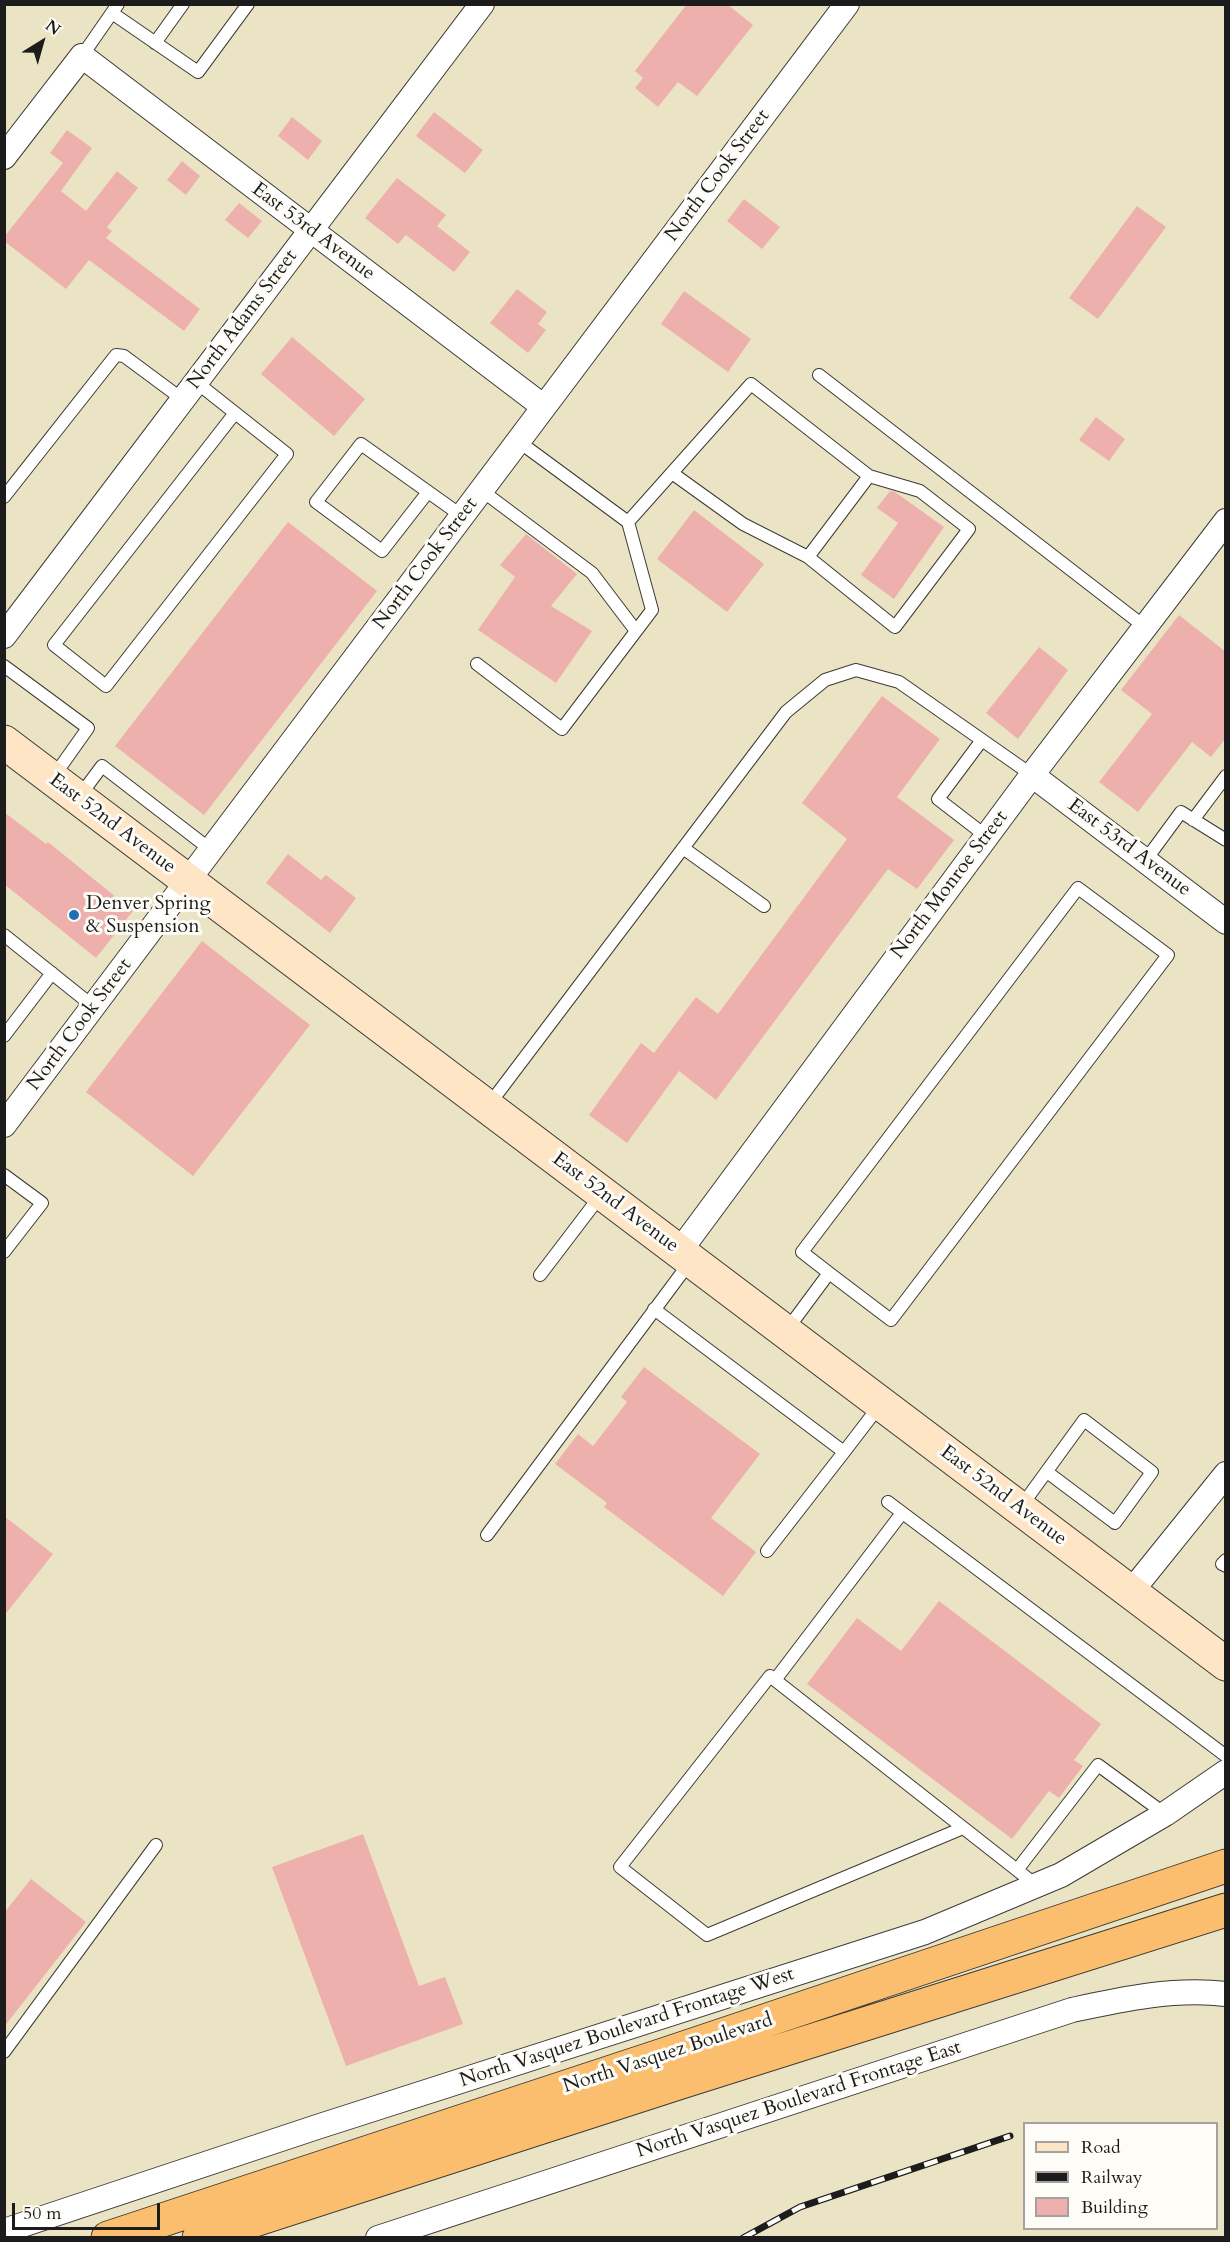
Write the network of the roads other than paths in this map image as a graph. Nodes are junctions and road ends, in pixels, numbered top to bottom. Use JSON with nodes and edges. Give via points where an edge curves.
{"nodes":[{"id":1,"x":183,"y":4,"type":"edge"},
{"id":2,"x":248,"y":4,"type":"edge"},
{"id":3,"x":482,"y":4,"type":"edge"},
{"id":4,"x":847,"y":4,"type":"edge"},
{"id":5,"x":115,"y":9,"type":"edge"},
{"id":6,"x":155,"y":43,"type":"junction"},
{"id":7,"x":82,"y":56,"type":"junction"},
{"id":8,"x":4,"y":157,"type":"edge"},
{"id":9,"x":310,"y":230,"type":"junction"},
{"id":10,"x":819,"y":375,"type":"dead end"},
{"id":11,"x":189,"y":391,"type":"junction"},
{"id":12,"x":544,"y":407,"type":"junction"},
{"id":13,"x":235,"y":413,"type":"junction"},
{"id":14,"x":518,"y":441,"type":"junction"},
{"id":15,"x":672,"y":473,"type":"junction"},
{"id":16,"x":869,"y":476,"type":"junction"},
{"id":17,"x":481,"y":490,"type":"junction"},
{"id":18,"x":428,"y":492,"type":"junction"},
{"id":19,"x":4,"y":496,"type":"edge"},
{"id":20,"x":462,"y":516,"type":"junction"},
{"id":21,"x":1226,"y":521,"type":"edge"},
{"id":22,"x":628,"y":522,"type":"junction"},
{"id":23,"x":808,"y":557,"type":"junction"},
{"id":24,"x":1145,"y":627,"type":"junction"},
{"id":25,"x":636,"y":631,"type":"junction"},
{"id":26,"x":4,"y":636,"type":"edge"},
{"id":27,"x":477,"y":664,"type":"dead end"},
{"id":28,"x":4,"y":666,"type":"edge"},
{"id":29,"x":982,"y":740,"type":"junction"},
{"id":30,"x":4,"y":742,"type":"edge"},
{"id":31,"x":1032,"y":775,"type":"junction"},
{"id":32,"x":1226,"y":776,"type":"edge"},
{"id":33,"x":52,"y":778,"type":"junction"},
{"id":34,"x":78,"y":798,"type":"junction"},
{"id":35,"x":1193,"y":820,"type":"junction"},
{"id":36,"x":986,"y":836,"type":"junction"},
{"id":37,"x":1226,"y":840,"type":"edge"},
{"id":38,"x":683,"y":848,"type":"junction"},
{"id":39,"x":211,"y":850,"type":"junction"},
{"id":40,"x":1145,"y":861,"type":"junction"},
{"id":41,"x":188,"y":881,"type":"junction"},
{"id":42,"x":764,"y":906,"type":"dead end"},
{"id":43,"x":1226,"y":922,"type":"edge"},
{"id":44,"x":4,"y":935,"type":"edge"},
{"id":45,"x":52,"y":973,"type":"junction"},
{"id":46,"x":94,"y":1007,"type":"junction"},
{"id":47,"x":4,"y":1035,"type":"edge"},
{"id":48,"x":487,"y":1107,"type":"junction"},
{"id":49,"x":4,"y":1125,"type":"edge"},
{"id":50,"x":4,"y":1175,"type":"edge"},
{"id":51,"x":602,"y":1194,"type":"junction"},
{"id":52,"x":4,"y":1252,"type":"edge"},
{"id":53,"x":685,"y":1256,"type":"junction"},
{"id":54,"x":829,"y":1273,"type":"junction"},
{"id":55,"x":540,"y":1275,"type":"dead end"},
{"id":56,"x":654,"y":1310,"type":"junction"},
{"id":57,"x":785,"y":1332,"type":"junction"},
{"id":58,"x":880,"y":1404,"type":"junction"},
{"id":59,"x":844,"y":1452,"type":"junction"},
{"id":60,"x":1047,"y":1472,"type":"junction"},
{"id":61,"x":1226,"y":1474,"type":"edge"},
{"id":62,"x":888,"y":1502,"type":"dead end"},
{"id":63,"x":1019,"y":1509,"type":"junction"},
{"id":64,"x":902,"y":1513,"type":"junction"},
{"id":65,"x":488,"y":1535,"type":"dead end"},
{"id":66,"x":767,"y":1551,"type":"dead end"},
{"id":67,"x":1226,"y":1560,"type":"edge"},
{"id":68,"x":1226,"y":1566,"type":"edge"},
{"id":69,"x":1130,"y":1593,"type":"junction"},
{"id":70,"x":1226,"y":1664,"type":"edge"},
{"id":71,"x":775,"y":1680,"type":"junction"},
{"id":72,"x":1226,"y":1756,"type":"edge"},
{"id":73,"x":1226,"y":1772,"type":"edge"},
{"id":74,"x":1165,"y":1814,"type":"junction"},
{"id":75,"x":963,"y":1828,"type":"junction"},
{"id":76,"x":156,"y":1845,"type":"dead end"},
{"id":77,"x":1226,"y":1866,"type":"edge"},
{"id":78,"x":1017,"y":1870,"type":"junction"},
{"id":79,"x":1036,"y":1886,"type":"junction"},
{"id":80,"x":1226,"y":1910,"type":"edge"},
{"id":81,"x":1226,"y":1994,"type":"edge"},
{"id":82,"x":4,"y":2052,"type":"edge"},
{"id":83,"x":4,"y":2231,"type":"edge"},
{"id":84,"x":108,"y":2238,"type":"edge"},
{"id":85,"x":199,"y":2238,"type":"edge"},
{"id":86,"x":378,"y":2238,"type":"edge"}],
"edges":[{"from":1,"to":6,"type":"lane"},
{"from":2,"to":6,"type":"lane","via":[[198,72]]},
{"from":3,"to":9,"type":"street","name":"North Adams Street"},
{"from":4,"to":12,"type":"street","name":"North Cook Street"},
{"from":5,"to":6,"type":"lane"},
{"from":5,"to":7,"type":"lane"},
{"from":7,"to":8,"type":"street"},
{"from":7,"to":9,"type":"street","name":"East 53rd Avenue"},
{"from":9,"to":11,"type":"street","name":"North Adams Street"},
{"from":9,"to":12,"type":"street","name":"East 53rd Avenue"},
{"from":10,"to":24,"type":"lane"},
{"from":11,"to":13,"type":"lane"},
{"from":11,"to":19,"type":"lane","via":[[116,355]]},
{"from":11,"to":26,"type":"street","name":"North Adams Street"},
{"from":12,"to":14,"type":"street","name":"North Cook Street"},
{"from":13,"to":13,"type":"lane","via":[[286,454],[106,686],[54,645]]},
{"from":14,"to":17,"type":"street","name":"North Cook Street"},
{"from":14,"to":22,"type":"lane"},
{"from":15,"to":16,"type":"lane","via":[[751,384]]},
{"from":15,"to":22,"type":"lane"},
{"from":15,"to":23,"type":"lane","via":[[743,524]]},
{"from":16,"to":23,"type":"lane"},
{"from":16,"to":23,"type":"lane","via":[[920,491],[969,529],[895,627]]},
{"from":17,"to":20,"type":"street","name":"North Cook Street"},
{"from":17,"to":25,"type":"lane","via":[[592,573]]},
{"from":18,"to":18,"type":"lane","via":[[361,444],[316,502],[382,551]]},
{"from":18,"to":20,"type":"lane"},
{"from":20,"to":39,"type":"street","name":"North Cook Street"},
{"from":21,"to":24,"type":"street","name":"North Monroe Street"},
{"from":22,"to":25,"type":"lane","via":[[652,610]]},
{"from":24,"to":31,"type":"street","name":"North Monroe Street"},
{"from":25,"to":27,"type":"lane","via":[[562,729]]},
{"from":28,"to":33,"type":"lane","via":[[88,728]]},
{"from":29,"to":31,"type":"lane"},
{"from":29,"to":36,"type":"lane","via":[[938,799]]},
{"from":29,"to":38,"type":"lane","via":[[899,682],[856,670],[825,680],[786,712]]},
{"from":30,"to":33,"type":"street","name":"East 52nd Avenue"},
{"from":31,"to":36,"type":"street","name":"North Monroe Street"},
{"from":31,"to":40,"type":"street","name":"East 53rd Avenue"},
{"from":32,"to":35,"type":"lane"},
{"from":33,"to":34,"type":"street","name":"East 52nd Avenue"},
{"from":34,"to":39,"type":"lane","via":[[102,766]]},
{"from":34,"to":41,"type":"street","name":"East 52nd Avenue"},
{"from":35,"to":37,"type":"lane"},
{"from":35,"to":40,"type":"lane","via":[[1181,812]]},
{"from":36,"to":53,"type":"street","name":"North Monroe Street"},
{"from":38,"to":42,"type":"lane"},
{"from":38,"to":48,"type":"lane"},
{"from":39,"to":41,"type":"street","name":"North Cook Street"},
{"from":40,"to":43,"type":"street","name":"East 53rd Avenue"},
{"from":41,"to":46,"type":"street","name":"North Cook Street"},
{"from":41,"to":48,"type":"street","name":"East 52nd Avenue"},
{"from":44,"to":45,"type":"lane"},
{"from":45,"to":46,"type":"lane"},
{"from":45,"to":47,"type":"lane"},
{"from":46,"to":49,"type":"street","name":"North Cook Street"},
{"from":48,"to":51,"type":"street","name":"East 52nd Avenue"},
{"from":50,"to":52,"type":"lane","via":[[42,1203]]},
{"from":51,"to":53,"type":"street","name":"East 52nd Avenue"},
{"from":51,"to":55,"type":"lane"},
{"from":53,"to":56,"type":"lane"},
{"from":53,"to":57,"type":"street","name":"East 52nd Avenue"},
{"from":54,"to":54,"type":"lane","via":[[802,1252],[1078,888],[1168,955],[891,1320]]},
{"from":54,"to":57,"type":"lane"},
{"from":56,"to":59,"type":"lane"},
{"from":56,"to":65,"type":"lane"},
{"from":57,"to":58,"type":"street","name":"East 52nd Avenue"},
{"from":58,"to":59,"type":"lane"},
{"from":58,"to":63,"type":"street","name":"East 52nd Avenue"},
{"from":59,"to":66,"type":"lane"},
{"from":60,"to":60,"type":"lane","via":[[1084,1420],[1152,1472],[1115,1522]]},
{"from":60,"to":63,"type":"lane"},
{"from":61,"to":69,"type":"street"},
{"from":62,"to":64,"type":"lane"},
{"from":63,"to":69,"type":"street","name":"East 52nd Avenue"},
{"from":64,"to":71,"type":"lane"},
{"from":64,"to":72,"type":"lane"},
{"from":67,"to":68,"type":"lane","via":[[1222,1564]]},
{"from":69,"to":70,"type":"street","name":"East 52nd Avenue"},
{"from":71,"to":75,"type":"lane"},
{"from":71,"to":75,"type":"lane","via":[[770,1676],[620,1867],[707,1935]]},
{"from":73,"to":74,"type":"street","name":"North Vasquez Boulevard Frontage West"},
{"from":74,"to":78,"type":"lane","via":[[1098,1765]]},
{"from":74,"to":79,"type":"street","name":"North Vasquez Boulevard Frontage West"},
{"from":75,"to":78,"type":"lane"},
{"from":76,"to":82,"type":"lane"},
{"from":77,"to":84,"type":"highway","name":"North Vasquez Boulevard"},
{"from":78,"to":79,"type":"lane"},
{"from":79,"to":83,"type":"street","name":"North Vasquez Boulevard Frontage West","via":[[925,1932]]},
{"from":80,"to":85,"type":"highway","name":"North Vasquez Boulevard"},
{"from":81,"to":86,"type":"street","name":"North Vasquez Boulevard Frontage East","via":[[1143,1994],[1072,2010]]}]}
